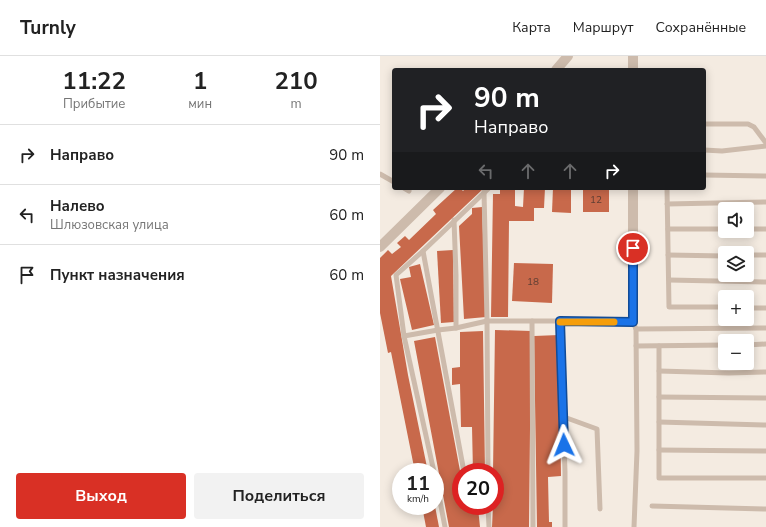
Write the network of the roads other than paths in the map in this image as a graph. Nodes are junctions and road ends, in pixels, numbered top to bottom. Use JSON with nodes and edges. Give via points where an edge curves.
{"nodes":[{"id":1,"x":568,"y":56,"type":"edge"},
{"id":2,"x":633,"y":56,"type":"edge"},
{"id":3,"x":558,"y":68,"type":"edge"},
{"id":4,"x":634,"y":68,"type":"edge"},
{"id":5,"x":706,"y":124,"type":"edge"},
{"id":6,"x":766,"y":144,"type":"edge"},
{"id":7,"x":706,"y":150,"type":"edge"},
{"id":8,"x":380,"y":174,"type":"edge"},
{"id":9,"x":706,"y":175,"type":"edge"},
{"id":10,"x":766,"y":176,"type":"edge"},
{"id":11,"x":392,"y":181,"type":"edge"},
{"id":12,"x":436,"y":190,"type":"edge"},
{"id":13,"x":486,"y":190,"type":"edge"},
{"id":14,"x":633,"y":190,"type":"edge"},
{"id":15,"x":667,"y":190,"type":"edge"},
{"id":16,"x":484,"y":192,"type":"junction"},
{"id":17,"x":766,"y":202,"type":"edge"},
{"id":18,"x":667,"y":204,"type":"junction"},
{"id":19,"x":454,"y":220,"type":"junction"},
{"id":20,"x":668,"y":229,"type":"junction"},
{"id":21,"x":718,"y":229,"type":"edge"},
{"id":22,"x":754,"y":229,"type":"edge"},
{"id":23,"x":766,"y":229,"type":"edge"},
{"id":24,"x":380,"y":247,"type":"edge"},
{"id":25,"x":424,"y":251,"type":"junction"},
{"id":26,"x":668,"y":255,"type":"junction"},
{"id":27,"x":754,"y":255,"type":"edge"},
{"id":28,"x":766,"y":255,"type":"edge"},
{"id":29,"x":718,"y":256,"type":"edge"},
{"id":30,"x":668,"y":280,"type":"junction"},
{"id":31,"x":766,"y":282,"type":"edge"},
{"id":32,"x":718,"y":307,"type":"edge"},
{"id":33,"x":754,"y":308,"type":"edge"},
{"id":34,"x":766,"y":308,"type":"edge"},
{"id":35,"x":487,"y":321,"type":"junction"},
{"id":36,"x":532,"y":321,"type":"junction"},
{"id":37,"x":560,"y":321,"type":"junction"},
{"id":38,"x":634,"y":326,"type":"junction"},
{"id":39,"x":456,"y":328,"type":"junction"},
{"id":40,"x":766,"y":328,"type":"edge"},
{"id":41,"x":438,"y":330,"type":"junction"},
{"id":42,"x":404,"y":336,"type":"junction"},
{"id":43,"x":766,"y":344,"type":"edge"},
{"id":44,"x":718,"y":345,"type":"edge"},
{"id":45,"x":754,"y":345,"type":"edge"},
{"id":46,"x":636,"y":346,"type":"junction"},
{"id":47,"x":659,"y":346,"type":"junction"},
{"id":48,"x":659,"y":371,"type":"junction"},
{"id":49,"x":766,"y":372,"type":"edge"},
{"id":50,"x":659,"y":397,"type":"junction"},
{"id":51,"x":766,"y":398,"type":"edge"},
{"id":52,"x":564,"y":417,"type":"junction"},
{"id":53,"x":659,"y":422,"type":"junction"},
{"id":54,"x":766,"y":425,"type":"edge"},
{"id":55,"x":659,"y":450,"type":"junction"},
{"id":56,"x":766,"y":451,"type":"edge"},
{"id":57,"x":432,"y":463,"type":"edge"},
{"id":58,"x":462,"y":463,"type":"edge"},
{"id":59,"x":488,"y":463,"type":"edge"},
{"id":60,"x":766,"y":478,"type":"edge"},
{"id":61,"x":652,"y":506,"type":"dead end"},
{"id":62,"x":600,"y":509,"type":"dead end"},
{"id":63,"x":766,"y":509,"type":"edge"},
{"id":64,"x":442,"y":515,"type":"edge"},
{"id":65,"x":488,"y":515,"type":"edge"},
{"id":66,"x":444,"y":527,"type":"edge"},
{"id":67,"x":489,"y":527,"type":"edge"},
{"id":68,"x":533,"y":527,"type":"edge"},
{"id":69,"x":565,"y":527,"type":"edge"},
{"id":70,"x":634,"y":527,"type":"edge"}],
"edges":[{"from":1,"to":3,"type":"street"},
{"from":2,"to":4,"type":"street"},
{"from":5,"to":6,"type":"lane","via":[[754,126]]},
{"from":6,"to":7,"type":"lane","via":[[722,151]]},
{"from":8,"to":11,"type":"lane"},
{"from":9,"to":10,"type":"lane"},
{"from":12,"to":24,"type":"street"},
{"from":13,"to":16,"type":"lane"},
{"from":14,"to":38,"type":"street"},
{"from":15,"to":18,"type":"lane"},
{"from":16,"to":19,"type":"lane"},
{"from":16,"to":35,"type":"lane"},
{"from":17,"to":18,"type":"lane"},
{"from":18,"to":20,"type":"lane"},
{"from":19,"to":25,"type":"lane"},
{"from":19,"to":39,"type":"lane"},
{"from":20,"to":21,"type":"lane"},
{"from":20,"to":26,"type":"lane"},
{"from":22,"to":23,"type":"lane"},
{"from":25,"to":41,"type":"lane"},
{"from":25,"to":42,"type":"lane","via":[[396,275]]},
{"from":26,"to":29,"type":"lane"},
{"from":26,"to":30,"type":"lane"},
{"from":27,"to":28,"type":"lane"},
{"from":30,"to":31,"type":"lane"},
{"from":30,"to":32,"type":"lane","via":[[669,307]]},
{"from":33,"to":34,"type":"lane"},
{"from":35,"to":36,"type":"lane"},
{"from":35,"to":39,"type":"lane"},
{"from":35,"to":59,"type":"lane"},
{"from":36,"to":37,"type":"lane"},
{"from":36,"to":68,"type":"lane"},
{"from":37,"to":38,"type":"lane"},
{"from":37,"to":52,"type":"lane"},
{"from":38,"to":40,"type":"lane"},
{"from":38,"to":46,"type":"lane"},
{"from":39,"to":41,"type":"lane"},
{"from":41,"to":42,"type":"lane"},
{"from":41,"to":58,"type":"lane"},
{"from":42,"to":57,"type":"lane"},
{"from":43,"to":45,"type":"lane"},
{"from":44,"to":47,"type":"lane"},
{"from":46,"to":47,"type":"lane"},
{"from":46,"to":70,"type":"lane","via":[[637,451]]},
{"from":47,"to":48,"type":"lane"},
{"from":48,"to":49,"type":"lane"},
{"from":48,"to":50,"type":"lane"},
{"from":50,"to":51,"type":"lane"},
{"from":50,"to":53,"type":"lane"},
{"from":52,"to":62,"type":"lane","via":[[596,429]]},
{"from":52,"to":69,"type":"lane"},
{"from":53,"to":54,"type":"lane"},
{"from":53,"to":55,"type":"lane"},
{"from":55,"to":56,"type":"lane"},
{"from":55,"to":60,"type":"lane","via":[[659,478]]},
{"from":61,"to":63,"type":"lane"},
{"from":64,"to":66,"type":"lane"},
{"from":65,"to":67,"type":"lane"}]}
